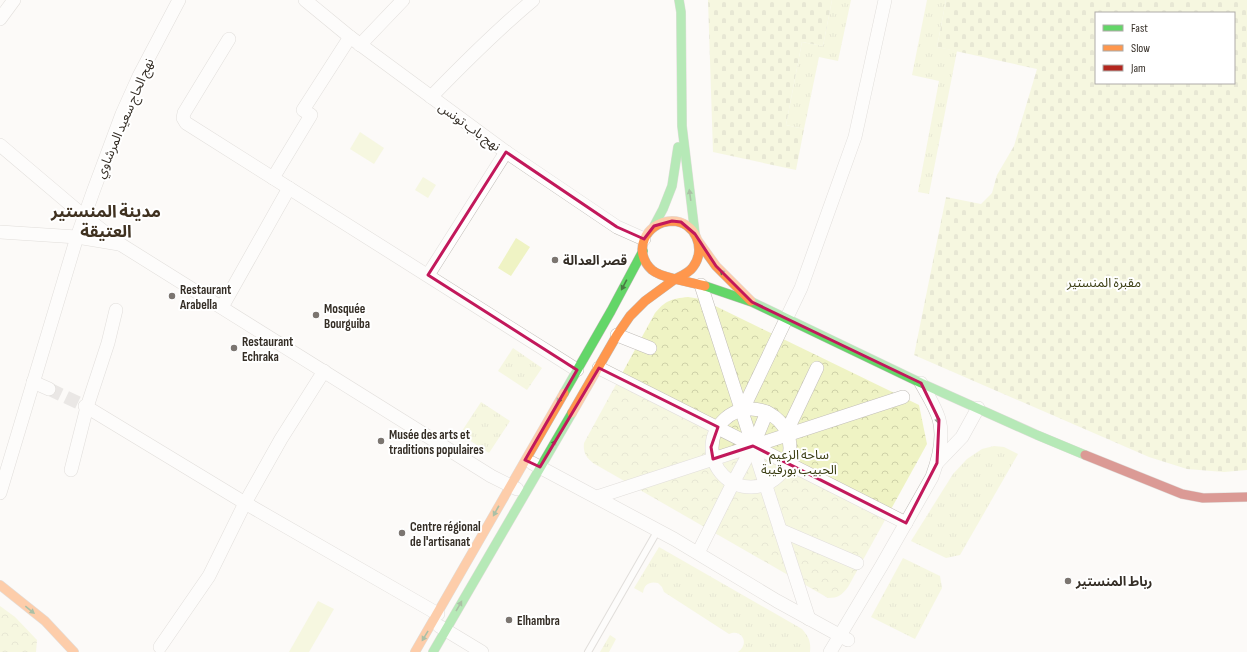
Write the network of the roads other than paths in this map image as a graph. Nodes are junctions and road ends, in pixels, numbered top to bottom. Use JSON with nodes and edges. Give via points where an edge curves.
{"nodes":[{"id":1,"x":14,"y":0,"type":"edge"},
{"id":2,"x":180,"y":0,"type":"edge"},
{"id":3,"x":305,"y":0,"type":"edge"},
{"id":4,"x":403,"y":0,"type":"edge"},
{"id":5,"x":534,"y":0,"type":"edge"},
{"id":6,"x":679,"y":0,"type":"edge"},
{"id":7,"x":682,"y":0,"type":"edge"},
{"id":8,"x":885,"y":0,"type":"edge"},
{"id":9,"x":681,"y":12,"type":"junction"},
{"id":10,"x":0,"y":19,"type":"edge"},
{"id":11,"x":229,"y":39,"type":"dead end"},
{"id":12,"x":355,"y":41,"type":"junction"},
{"id":13,"x":431,"y":97,"type":"junction"},
{"id":14,"x":682,"y":126,"type":"junction"},
{"id":15,"x":0,"y":145,"type":"edge"},
{"id":16,"x":506,"y":152,"type":"junction"},
{"id":17,"x":273,"y":178,"type":"junction"},
{"id":18,"x":289,"y":188,"type":"junction"},
{"id":19,"x":85,"y":217,"type":"junction"},
{"id":20,"x":654,"y":226,"type":"junction"},
{"id":21,"x":0,"y":232,"type":"edge"},
{"id":22,"x":77,"y":237,"type":"junction"},
{"id":23,"x":697,"y":238,"type":"junction"},
{"id":24,"x":120,"y":244,"type":"junction"},
{"id":25,"x":643,"y":245,"type":"junction"},
{"id":26,"x":428,"y":276,"type":"junction"},
{"id":27,"x":675,"y":279,"type":"junction"},
{"id":28,"x":701,"y":285,"type":"junction"},
{"id":29,"x":752,"y":302,"type":"junction"},
{"id":30,"x":222,"y":307,"type":"junction"},
{"id":31,"x":116,"y":310,"type":"dead end"},
{"id":32,"x":786,"y":318,"type":"junction"},
{"id":33,"x":617,"y":335,"type":"junction"},
{"id":34,"x":650,"y":348,"type":"dead end"},
{"id":35,"x":599,"y":368,"type":"junction"},
{"id":36,"x":817,"y":368,"type":"dead end"},
{"id":37,"x":577,"y":370,"type":"junction"},
{"id":38,"x":324,"y":371,"type":"junction"},
{"id":39,"x":34,"y":382,"type":"junction"},
{"id":40,"x":921,"y":383,"type":"junction"},
{"id":41,"x":49,"y":389,"type":"tunnel mouth"},
{"id":42,"x":903,"y":397,"type":"dead end"},
{"id":43,"x":86,"y":406,"type":"junction"},
{"id":44,"x":978,"y":408,"type":"junction"},
{"id":45,"x":742,"y":409,"type":"junction"},
{"id":46,"x":767,"y":412,"type":"junction"},
{"id":47,"x":718,"y":427,"type":"junction"},
{"id":48,"x":787,"y":433,"type":"junction"},
{"id":49,"x":753,"y":446,"type":"junction"},
{"id":50,"x":713,"y":459,"type":"junction"},
{"id":51,"x":525,"y":460,"type":"junction"},
{"id":52,"x":787,"y":463,"type":"junction"},
{"id":53,"x":937,"y":464,"type":"junction"},
{"id":54,"x":540,"y":467,"type":"junction"},
{"id":55,"x":71,"y":470,"type":"dead end"},
{"id":56,"x":732,"y":483,"type":"junction"},
{"id":57,"x":766,"y":485,"type":"junction"},
{"id":58,"x":510,"y":486,"type":"junction"},
{"id":59,"x":0,"y":493,"type":"edge"},
{"id":60,"x":524,"y":493,"type":"junction"},
{"id":61,"x":597,"y":497,"type":"junction"},
{"id":62,"x":1247,"y":497,"type":"edge"},
{"id":63,"x":246,"y":503,"type":"junction"},
{"id":64,"x":906,"y":523,"type":"junction"},
{"id":65,"x":658,"y":530,"type":"junction"},
{"id":66,"x":780,"y":530,"type":"junction"},
{"id":67,"x":698,"y":553,"type":"junction"},
{"id":68,"x":857,"y":563,"type":"dead end"},
{"id":69,"x":0,"y":585,"type":"edge"},
{"id":70,"x":435,"y":618,"type":"junction"},
{"id":71,"x":809,"y":619,"type":"junction"},
{"id":72,"x":445,"y":630,"type":"junction"},
{"id":73,"x":844,"y":638,"type":"junction"},
{"id":74,"x":160,"y":647,"type":"dead end"},
{"id":75,"x":70,"y":651,"type":"edge"},
{"id":76,"x":415,"y":652,"type":"edge"},
{"id":77,"x":433,"y":652,"type":"edge"},
{"id":78,"x":482,"y":652,"type":"edge"},
{"id":79,"x":588,"y":652,"type":"edge"},
{"id":80,"x":830,"y":652,"type":"edge"}],
"edges":[{"from":1,"to":10,"type":"street"},
{"from":2,"to":19,"type":"street","name":"نهج الحاج سعيد المرشاوي","via":[[139,76],[122,114]]},
{"from":3,"to":12,"type":"street","name":"نهج باب تونس"},
{"from":4,"to":12,"type":"street"},
{"from":5,"to":13,"type":"street","via":[[484,43]]},
{"from":6,"to":9,"type":"main road"},
{"from":7,"to":9,"type":"main road"},
{"from":8,"to":32,"type":"street","via":[[855,137],[801,288]]},
{"from":9,"to":14,"type":"main road"},
{"from":11,"to":17,"type":"street","via":[[184,113],[184,121]]},
{"from":12,"to":13,"type":"street","name":"نهج باب تونس"},
{"from":12,"to":17,"type":"street","via":[[303,110],[311,115]]},
{"from":13,"to":16,"type":"street","name":"نهج باب تونس"},
{"from":14,"to":20,"type":"main road","via":[[672,186]]},
{"from":23,"to":14,"type":"main road","one_way":true},
{"from":15,"to":19,"type":"street"},
{"from":16,"to":25,"type":"street","name":"نهج باب تونس"},
{"from":16,"to":26,"type":"street"},
{"from":17,"to":18,"type":"street"},
{"from":18,"to":26,"type":"street"},
{"from":18,"to":30,"type":"street"},
{"from":19,"to":22,"type":"street","name":"نهج الحاج سعيد المرشاوي"},
{"from":19,"to":24,"type":"street"},
{"from":20,"to":23,"type":"main road","via":[[672,220],[681,222],[689,227]]},
{"from":20,"to":25,"type":"main road","via":[[648,232]]},
{"from":21,"to":22,"type":"street"},
{"from":22,"to":24,"type":"street"},
{"from":22,"to":39,"type":"street","name":"نهج الحاج سعيد المرشاوي"},
{"from":23,"to":27,"type":"main road","via":[[699,248],[696,262],[687,272]]},
{"from":29,"to":23,"type":"main road","one_way":true,"via":[[716,266]]},
{"from":24,"to":30,"type":"street"},
{"from":25,"to":27,"type":"main road","via":[[645,260],[651,269],[659,275]]},
{"from":25,"to":37,"type":"main road","one_way":true,"via":[[611,311]]},
{"from":26,"to":37,"type":"street"},
{"from":27,"to":28,"type":"main road"},
{"from":27,"to":33,"type":"main road","via":[[630,316]]},
{"from":28,"to":29,"type":"main road"},
{"from":28,"to":45,"type":"street"},
{"from":29,"to":32,"type":"main road"},
{"from":30,"to":38,"type":"street"},
{"from":31,"to":43,"type":"street","via":[[108,343]]},
{"from":32,"to":40,"type":"main road"},
{"from":32,"to":45,"type":"street"},
{"from":33,"to":34,"type":"street"},
{"from":33,"to":35,"type":"main road"},
{"from":35,"to":47,"type":"street"},
{"from":54,"to":35,"type":"main road","one_way":true},
{"from":36,"to":48,"type":"street"},
{"from":37,"to":51,"type":"main road","one_way":true},
{"from":38,"to":58,"type":"street"},
{"from":38,"to":63,"type":"street","via":[[281,439]]},
{"from":39,"to":41,"type":"street"},
{"from":39,"to":59,"type":"street","name":"نهج الحاج سعيد المرشاوي"},
{"from":40,"to":44,"type":"main road"},
{"from":40,"to":53,"type":"street","one_way":true,"via":[[939,420]]},
{"from":42,"to":48,"type":"street"},
{"from":43,"to":55,"type":"street"},
{"from":43,"to":63,"type":"street"},
{"from":44,"to":53,"type":"street","via":[[962,437]]},
{"from":44,"to":62,"type":"main road","via":[[1182,494],[1203,498]]},
{"from":45,"to":46,"type":"street","via":[[757,408]]},
{"from":45,"to":47,"type":"street","via":[[720,422]]},
{"from":45,"to":49,"type":"street"},
{"from":46,"to":48,"type":"street","via":[[780,421]]},
{"from":46,"to":49,"type":"street"},
{"from":47,"to":49,"type":"street"},
{"from":47,"to":50,"type":"street","via":[[711,447]]},
{"from":48,"to":49,"type":"street"},
{"from":48,"to":52,"type":"street","via":[[790,445]]},
{"from":49,"to":50,"type":"street"},
{"from":49,"to":52,"type":"street"},
{"from":49,"to":56,"type":"street"},
{"from":49,"to":57,"type":"street"},
{"from":50,"to":56,"type":"street","via":[[719,472]]},
{"from":50,"to":61,"type":"street"},
{"from":51,"to":54,"type":"street"},
{"from":51,"to":58,"type":"main road"},
{"from":52,"to":57,"type":"street","via":[[776,479]]},
{"from":52,"to":64,"type":"street"},
{"from":53,"to":64,"type":"street"},
{"from":54,"to":60,"type":"main road"},
{"from":54,"to":61,"type":"street"},
{"from":56,"to":57,"type":"street","via":[[753,488]]},
{"from":56,"to":67,"type":"street"},
{"from":57,"to":66,"type":"street"},
{"from":58,"to":60,"type":"street"},
{"from":58,"to":70,"type":"main road","one_way":true},
{"from":72,"to":60,"type":"main road","one_way":true},
{"from":61,"to":65,"type":"street"},
{"from":63,"to":70,"type":"street"},
{"from":63,"to":74,"type":"street","via":[[209,576]]},
{"from":64,"to":73,"type":"street","via":[[900,545]]},
{"from":65,"to":67,"type":"street"},
{"from":65,"to":79,"type":"lane"},
{"from":66,"to":68,"type":"street"},
{"from":66,"to":71,"type":"street"},
{"from":67,"to":71,"type":"street"},
{"from":69,"to":75,"type":"main road","one_way":true,"via":[[45,621]]},
{"from":70,"to":72,"type":"street"},
{"from":70,"to":76,"type":"main road","one_way":true},
{"from":71,"to":73,"type":"street"},
{"from":72,"to":77,"type":"main road"},
{"from":72,"to":78,"type":"street"},
{"from":73,"to":80,"type":"street"}]}
